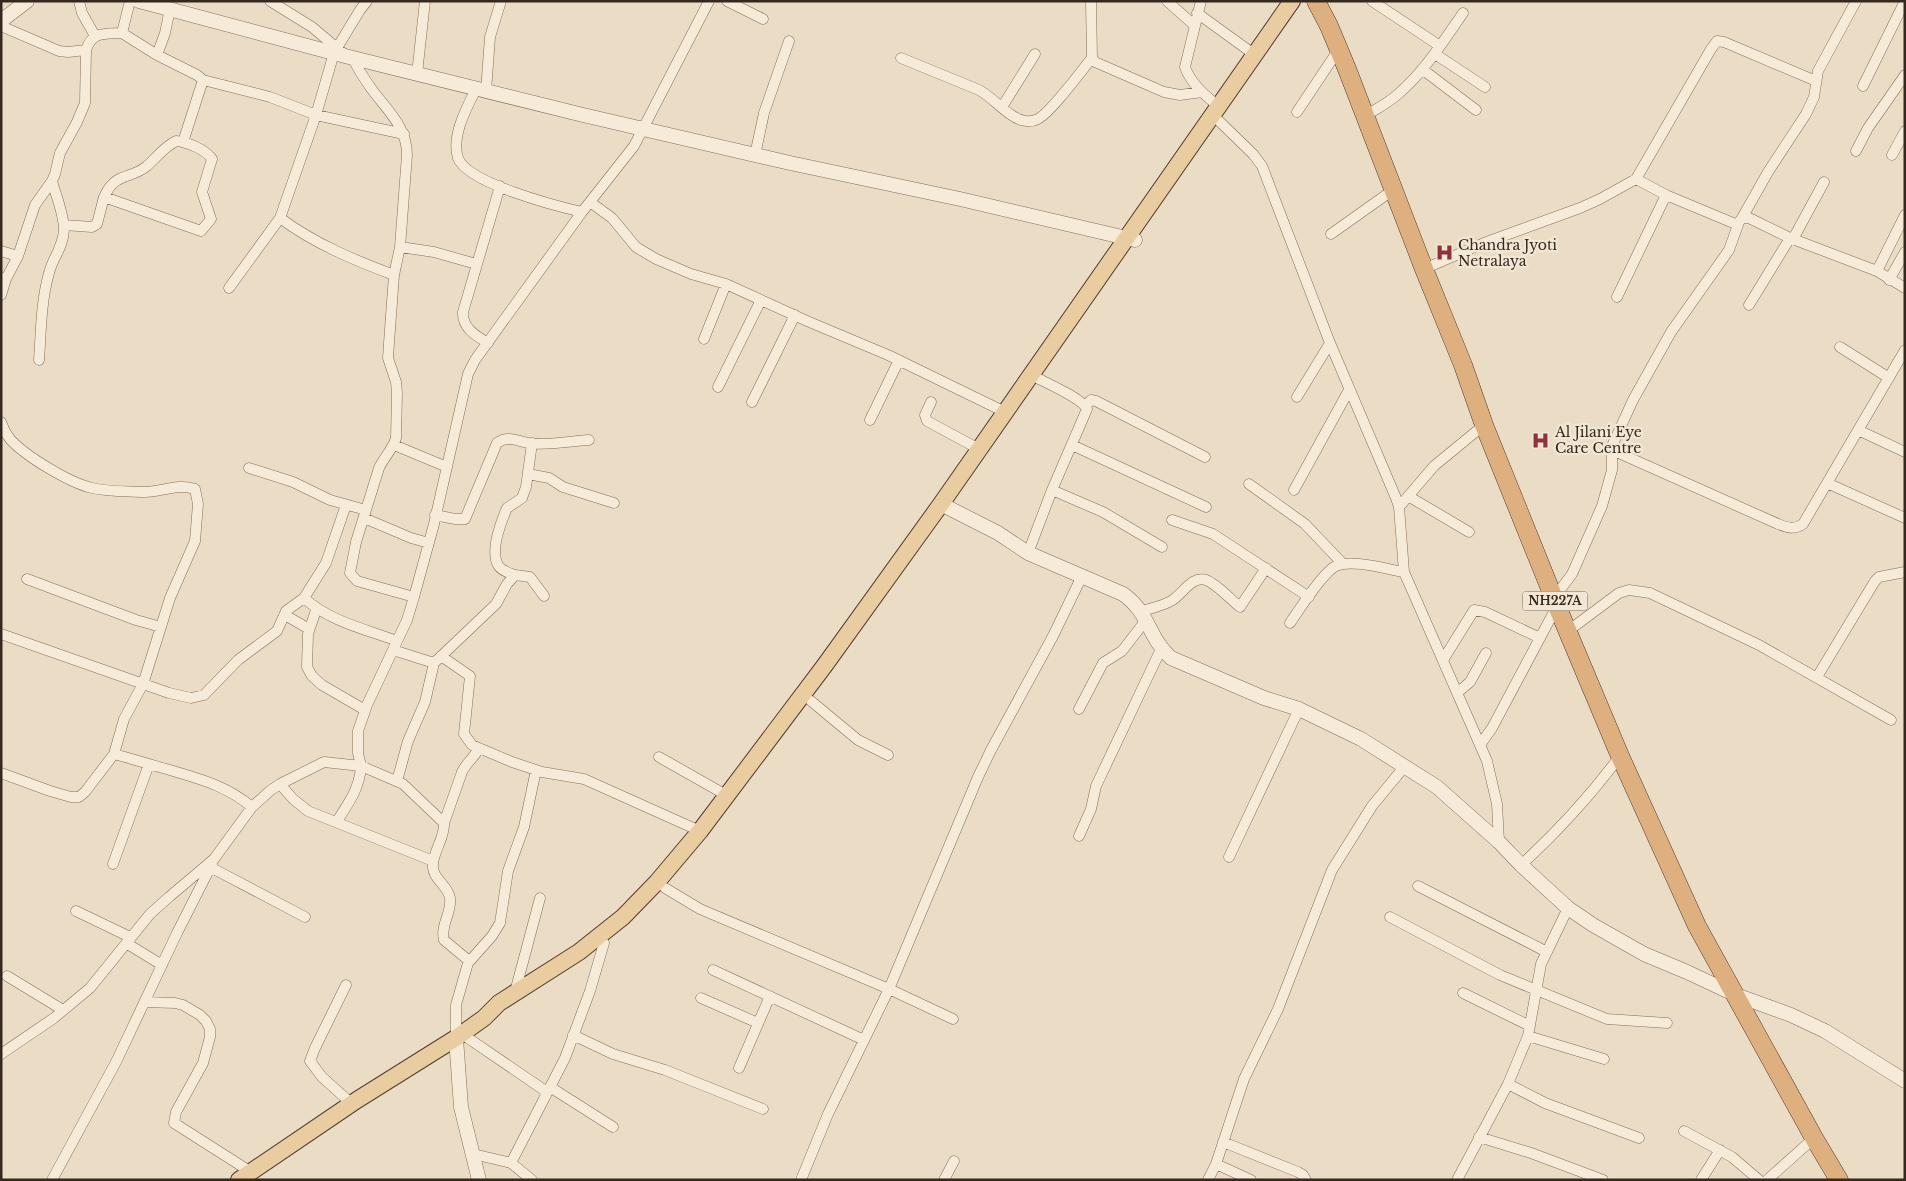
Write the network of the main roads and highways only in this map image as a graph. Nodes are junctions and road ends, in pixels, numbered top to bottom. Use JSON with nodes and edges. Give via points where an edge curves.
{"nodes":[{"id":1,"x":1292,"y":1,"type":"edge"},
{"id":2,"x":1302,"y":1,"type":"edge"},
{"id":3,"x":1316,"y":1,"type":"edge"},
{"id":4,"x":1218,"y":114,"type":"junction"},
{"id":5,"x":1131,"y":239,"type":"junction"},
{"id":6,"x":946,"y":506,"type":"junction"},
{"id":7,"x":484,"y":1018,"type":"junction"},
{"id":8,"x":245,"y":1176,"type":"edge"},
{"id":9,"x":1839,"y":1180,"type":"edge"}],
"edges":[{"from":1,"to":4,"type":"main road"},
{"from":2,"to":4,"type":"main road"},
{"from":3,"to":9,"type":"highway","number":"NH227A","via":[[1339,49],[1556,602],[1681,894]]},
{"from":4,"to":5,"type":"main road"},
{"from":5,"to":6,"type":"main road","via":[[1039,379]]},
{"from":5,"to":6,"type":"main road","via":[[979,449]]},
{"from":6,"to":7,"type":"main road","via":[[700,831],[657,882],[606,931],[499,1003]]},
{"from":6,"to":7,"type":"main road","via":[[811,701],[665,888],[630,923],[604,943],[522,1001]]},
{"from":7,"to":8,"type":"main road"}]}
